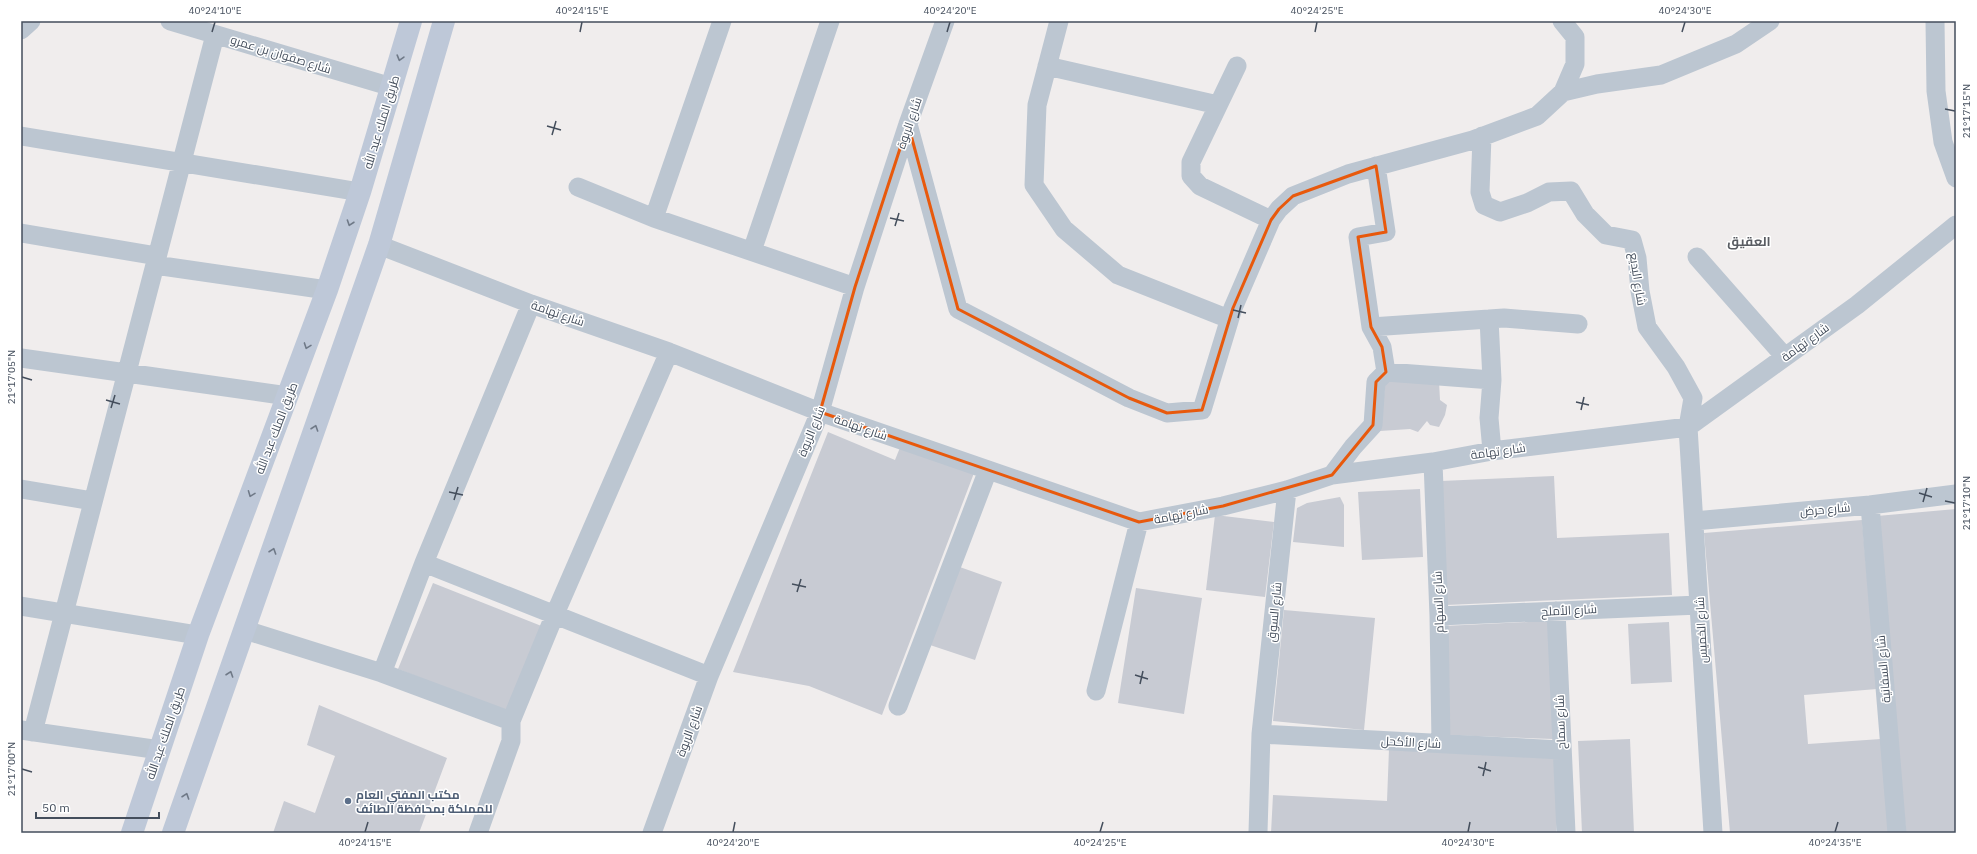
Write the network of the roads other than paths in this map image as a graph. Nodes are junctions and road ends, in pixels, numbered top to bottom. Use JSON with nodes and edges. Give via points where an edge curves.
{"nodes":[{"id":1,"x":31,"y":21,"type":"edge"},
{"id":2,"x":170,"y":21,"type":"edge"},
{"id":3,"x":411,"y":21,"type":"edge"},
{"id":4,"x":444,"y":21,"type":"edge"},
{"id":5,"x":722,"y":21,"type":"edge"},
{"id":6,"x":830,"y":21,"type":"edge"},
{"id":7,"x":946,"y":21,"type":"edge"},
{"id":8,"x":1059,"y":21,"type":"edge"},
{"id":9,"x":1562,"y":21,"type":"edge"},
{"id":10,"x":1770,"y":21,"type":"edge"},
{"id":11,"x":1936,"y":21,"type":"edge"},
{"id":12,"x":21,"y":30,"type":"edge"},
{"id":13,"x":215,"y":35,"type":"junction"},
{"id":14,"x":1047,"y":66,"type":"junction"},
{"id":15,"x":1236,"y":66,"type":"dead end"},
{"id":16,"x":392,"y":87,"type":"junction"},
{"id":17,"x":1563,"y":92,"type":"junction"},
{"id":18,"x":1218,"y":105,"type":"junction"},
{"id":19,"x":908,"y":124,"type":"junction"},
{"id":20,"x":21,"y":136,"type":"edge"},
{"id":21,"x":1482,"y":136,"type":"junction"},
{"id":22,"x":182,"y":164,"type":"junction"},
{"id":23,"x":1376,"y":166,"type":"junction"},
{"id":24,"x":1956,"y":178,"type":"edge"},
{"id":25,"x":578,"y":187,"type":"dead end"},
{"id":26,"x":360,"y":192,"type":"junction"},
{"id":27,"x":654,"y":218,"type":"junction"},
{"id":28,"x":1271,"y":220,"type":"junction"},
{"id":29,"x":1956,"y":225,"type":"edge"},
{"id":30,"x":21,"y":234,"type":"edge"},
{"id":31,"x":379,"y":245,"type":"junction"},
{"id":32,"x":752,"y":250,"type":"junction"},
{"id":33,"x":1697,"y":257,"type":"dead end"},
{"id":34,"x":156,"y":261,"type":"junction"},
{"id":35,"x":856,"y":286,"type":"junction"},
{"id":36,"x":327,"y":290,"type":"junction"},
{"id":37,"x":531,"y":304,"type":"junction"},
{"id":38,"x":1489,"y":319,"type":"junction"},
{"id":39,"x":1229,"y":320,"type":"junction"},
{"id":40,"x":1578,"y":324,"type":"dead end"},
{"id":41,"x":1371,"y":328,"type":"junction"},
{"id":42,"x":669,"y":352,"type":"junction"},
{"id":43,"x":1785,"y":357,"type":"junction"},
{"id":44,"x":21,"y":358,"type":"edge"},
{"id":45,"x":1386,"y":372,"type":"junction"},
{"id":46,"x":127,"y":373,"type":"junction"},
{"id":47,"x":1492,"y":380,"type":"junction"},
{"id":48,"x":288,"y":396,"type":"junction"},
{"id":49,"x":820,"y":412,"type":"junction"},
{"id":50,"x":1688,"y":427,"type":"junction"},
{"id":51,"x":1492,"y":451,"type":"junction"},
{"id":52,"x":1433,"y":462,"type":"junction"},
{"id":53,"x":988,"y":470,"type":"junction"},
{"id":54,"x":1332,"y":475,"type":"junction"},
{"id":55,"x":21,"y":489,"type":"edge"},
{"id":56,"x":1287,"y":490,"type":"junction"},
{"id":57,"x":1956,"y":494,"type":"edge"},
{"id":58,"x":93,"y":502,"type":"junction"},
{"id":59,"x":1870,"y":506,"type":"junction"},
{"id":60,"x":1694,"y":521,"type":"junction"},
{"id":61,"x":1139,"y":522,"type":"junction"},
{"id":62,"x":424,"y":563,"type":"junction"},
{"id":63,"x":1699,"y":605,"type":"junction"},
{"id":64,"x":21,"y":606,"type":"edge"},
{"id":65,"x":1556,"y":611,"type":"junction"},
{"id":66,"x":64,"y":613,"type":"junction"},
{"id":67,"x":556,"y":614,"type":"junction"},
{"id":68,"x":1439,"y":616,"type":"junction"},
{"id":69,"x":245,"y":630,"type":"junction"},
{"id":70,"x":198,"y":635,"type":"junction"},
{"id":71,"x":382,"y":673,"type":"junction"},
{"id":72,"x":709,"y":676,"type":"junction"},
{"id":73,"x":1096,"y":691,"type":"dead end"},
{"id":74,"x":898,"y":706,"type":"dead end"},
{"id":75,"x":512,"y":721,"type":"junction"},
{"id":76,"x":27,"y":731,"type":"edge"},
{"id":77,"x":1261,"y":734,"type":"junction"},
{"id":78,"x":1441,"y":743,"type":"junction"},
{"id":79,"x":160,"y":750,"type":"junction"},
{"id":80,"x":1561,"y":750,"type":"junction"},
{"id":81,"x":1258,"y":832,"type":"dead end"},
{"id":82,"x":132,"y":833,"type":"edge"},
{"id":83,"x":173,"y":833,"type":"edge"},
{"id":84,"x":478,"y":833,"type":"edge"},
{"id":85,"x":652,"y":833,"type":"edge"},
{"id":86,"x":1566,"y":833,"type":"edge"},
{"id":87,"x":1713,"y":833,"type":"edge"},
{"id":88,"x":1897,"y":833,"type":"edge"}],
"edges":[{"from":1,"to":12,"type":"street"},
{"from":2,"to":13,"type":"street","name":"شارع صفوان بن عمرو"},
{"from":3,"to":16,"type":"main road","name":"طريق الملك عبد الله","one_way":true},
{"from":4,"to":31,"type":"main road"},
{"from":5,"to":27,"type":"street"},
{"from":6,"to":32,"type":"street"},
{"from":7,"to":19,"type":"street","name":"شارع الربوة"},
{"from":8,"to":14,"type":"street"},
{"from":9,"to":17,"type":"street","via":[[1575,37],[1575,64]]},
{"from":10,"to":17,"type":"street","via":[[1736,44],[1660,75],[1597,84]]},
{"from":11,"to":24,"type":"street","via":[[1936,91],[1943,142]]},
{"from":13,"to":16,"type":"street","name":"شارع صفوان بن عمرو"},
{"from":13,"to":22,"type":"street"},
{"from":14,"to":18,"type":"street"},
{"from":14,"to":39,"type":"street","via":[[1037,104],[1034,185],[1064,229],[1118,274]]},
{"from":15,"to":18,"type":"street"},
{"from":16,"to":26,"type":"main road","name":"طريق الملك عبد الله"},
{"from":17,"to":21,"type":"street","via":[[1537,116]]},
{"from":18,"to":28,"type":"street","via":[[1191,162],[1191,176],[1200,186]]},
{"from":19,"to":35,"type":"street","name":"شارع الربوة"},
{"from":19,"to":39,"type":"street","via":[[958,309],[1129,398],[1167,414],[1202,410]]},
{"from":20,"to":22,"type":"street"},
{"from":21,"to":23,"type":"street"},
{"from":21,"to":50,"type":"street","name":"شارع البديع","via":[[1480,192],[1484,205],[1500,212],[1549,192],[1571,191],[1585,214],[1606,235],[1632,240],[1647,327],[1676,367],[1693,398]]},
{"from":22,"to":26,"type":"street"},
{"from":22,"to":34,"type":"street"},
{"from":23,"to":28,"type":"street","via":[[1293,196]]},
{"from":23,"to":41,"type":"street","via":[[1386,232],[1358,237]]},
{"from":25,"to":27,"type":"street"},
{"from":26,"to":36,"type":"main road","name":"طريق الملك عبد الله","one_way":true},
{"from":27,"to":32,"type":"street"},
{"from":28,"to":39,"type":"street"},
{"from":29,"to":43,"type":"street","name":"شارع تهامة","via":[[1857,305]]},
{"from":30,"to":34,"type":"street"},
{"from":31,"to":37,"type":"street","name":"شارع تهامة"},
{"from":69,"to":31,"type":"main road","one_way":true},
{"from":32,"to":35,"type":"street"},
{"from":33,"to":43,"type":"street"},
{"from":34,"to":36,"type":"street"},
{"from":34,"to":46,"type":"street"},
{"from":35,"to":49,"type":"street","name":"شارع الربوة"},
{"from":36,"to":48,"type":"main road","name":"طريق الملك عبد الله","one_way":true},
{"from":37,"to":42,"type":"street","name":"شارع تهامة"},
{"from":37,"to":62,"type":"street"},
{"from":38,"to":40,"type":"street"},
{"from":38,"to":41,"type":"street"},
{"from":38,"to":47,"type":"street"},
{"from":41,"to":45,"type":"street","via":[[1382,347]]},
{"from":42,"to":49,"type":"street","name":"شارع تهامة"},
{"from":42,"to":67,"type":"street"},
{"from":43,"to":50,"type":"street","name":"شارع تهامة"},
{"from":44,"to":46,"type":"street"},
{"from":45,"to":47,"type":"street"},
{"from":45,"to":54,"type":"street","via":[[1376,382],[1373,425]]},
{"from":46,"to":48,"type":"street"},
{"from":46,"to":58,"type":"street"},
{"from":47,"to":51,"type":"street","via":[[1489,418]]},
{"from":48,"to":70,"type":"main road","name":"طريق الملك عبد الله","one_way":true},
{"from":49,"to":53,"type":"street","name":"شارع تهامة"},
{"from":49,"to":72,"type":"street","name":"شارع الربوة"},
{"from":50,"to":51,"type":"street","name":"شارع تهامة"},
{"from":50,"to":60,"type":"street","name":"شارع الخميس"},
{"from":51,"to":52,"type":"street","name":"شارع تهامة"},
{"from":52,"to":54,"type":"street","name":"شارع تهامة"},
{"from":52,"to":68,"type":"street","name":"شارع السهام"},
{"from":53,"to":61,"type":"street","name":"شارع تهامة"},
{"from":53,"to":74,"type":"street"},
{"from":54,"to":56,"type":"street","name":"شارع تهامة"},
{"from":55,"to":58,"type":"street"},
{"from":56,"to":61,"type":"street","name":"شارع تهامة","via":[[1223,506]]},
{"from":56,"to":77,"type":"street","name":"شارع السوق"},
{"from":57,"to":59,"type":"street","name":"شارع حرض"},
{"from":58,"to":66,"type":"street"},
{"from":59,"to":60,"type":"street","name":"شارع حرض"},
{"from":59,"to":88,"type":"street","name":"شارع السفانية"},
{"from":60,"to":63,"type":"street","name":"شارع الخميس"},
{"from":61,"to":73,"type":"street"},
{"from":62,"to":67,"type":"street"},
{"from":62,"to":71,"type":"street"},
{"from":63,"to":65,"type":"street","name":"شارع الأملح"},
{"from":63,"to":87,"type":"street","name":"شارع الخميس"},
{"from":64,"to":66,"type":"street"},
{"from":65,"to":68,"type":"street","name":"شارع الأملح"},
{"from":65,"to":80,"type":"street","name":"شارع سماح"},
{"from":66,"to":70,"type":"street"},
{"from":66,"to":76,"type":"street"},
{"from":67,"to":72,"type":"street"},
{"from":67,"to":75,"type":"street"},
{"from":68,"to":78,"type":"street","name":"شارع السهام"},
{"from":69,"to":71,"type":"street"},
{"from":83,"to":69,"type":"main road","one_way":true},
{"from":70,"to":79,"type":"main road","name":"طريق الملك عبد الله"},
{"from":71,"to":75,"type":"street"},
{"from":72,"to":85,"type":"street","name":"شارع الربوة"},
{"from":75,"to":84,"type":"street","via":[[511,741]]},
{"from":76,"to":79,"type":"street"},
{"from":77,"to":78,"type":"street","name":"شارع الأكحل"},
{"from":77,"to":81,"type":"street","name":"شارع السوق"},
{"from":78,"to":80,"type":"street","name":"شارع الأكحل"},
{"from":79,"to":82,"type":"main road","name":"طريق الملك عبد الله"},
{"from":80,"to":86,"type":"street","name":"شارع سماح"}]}
